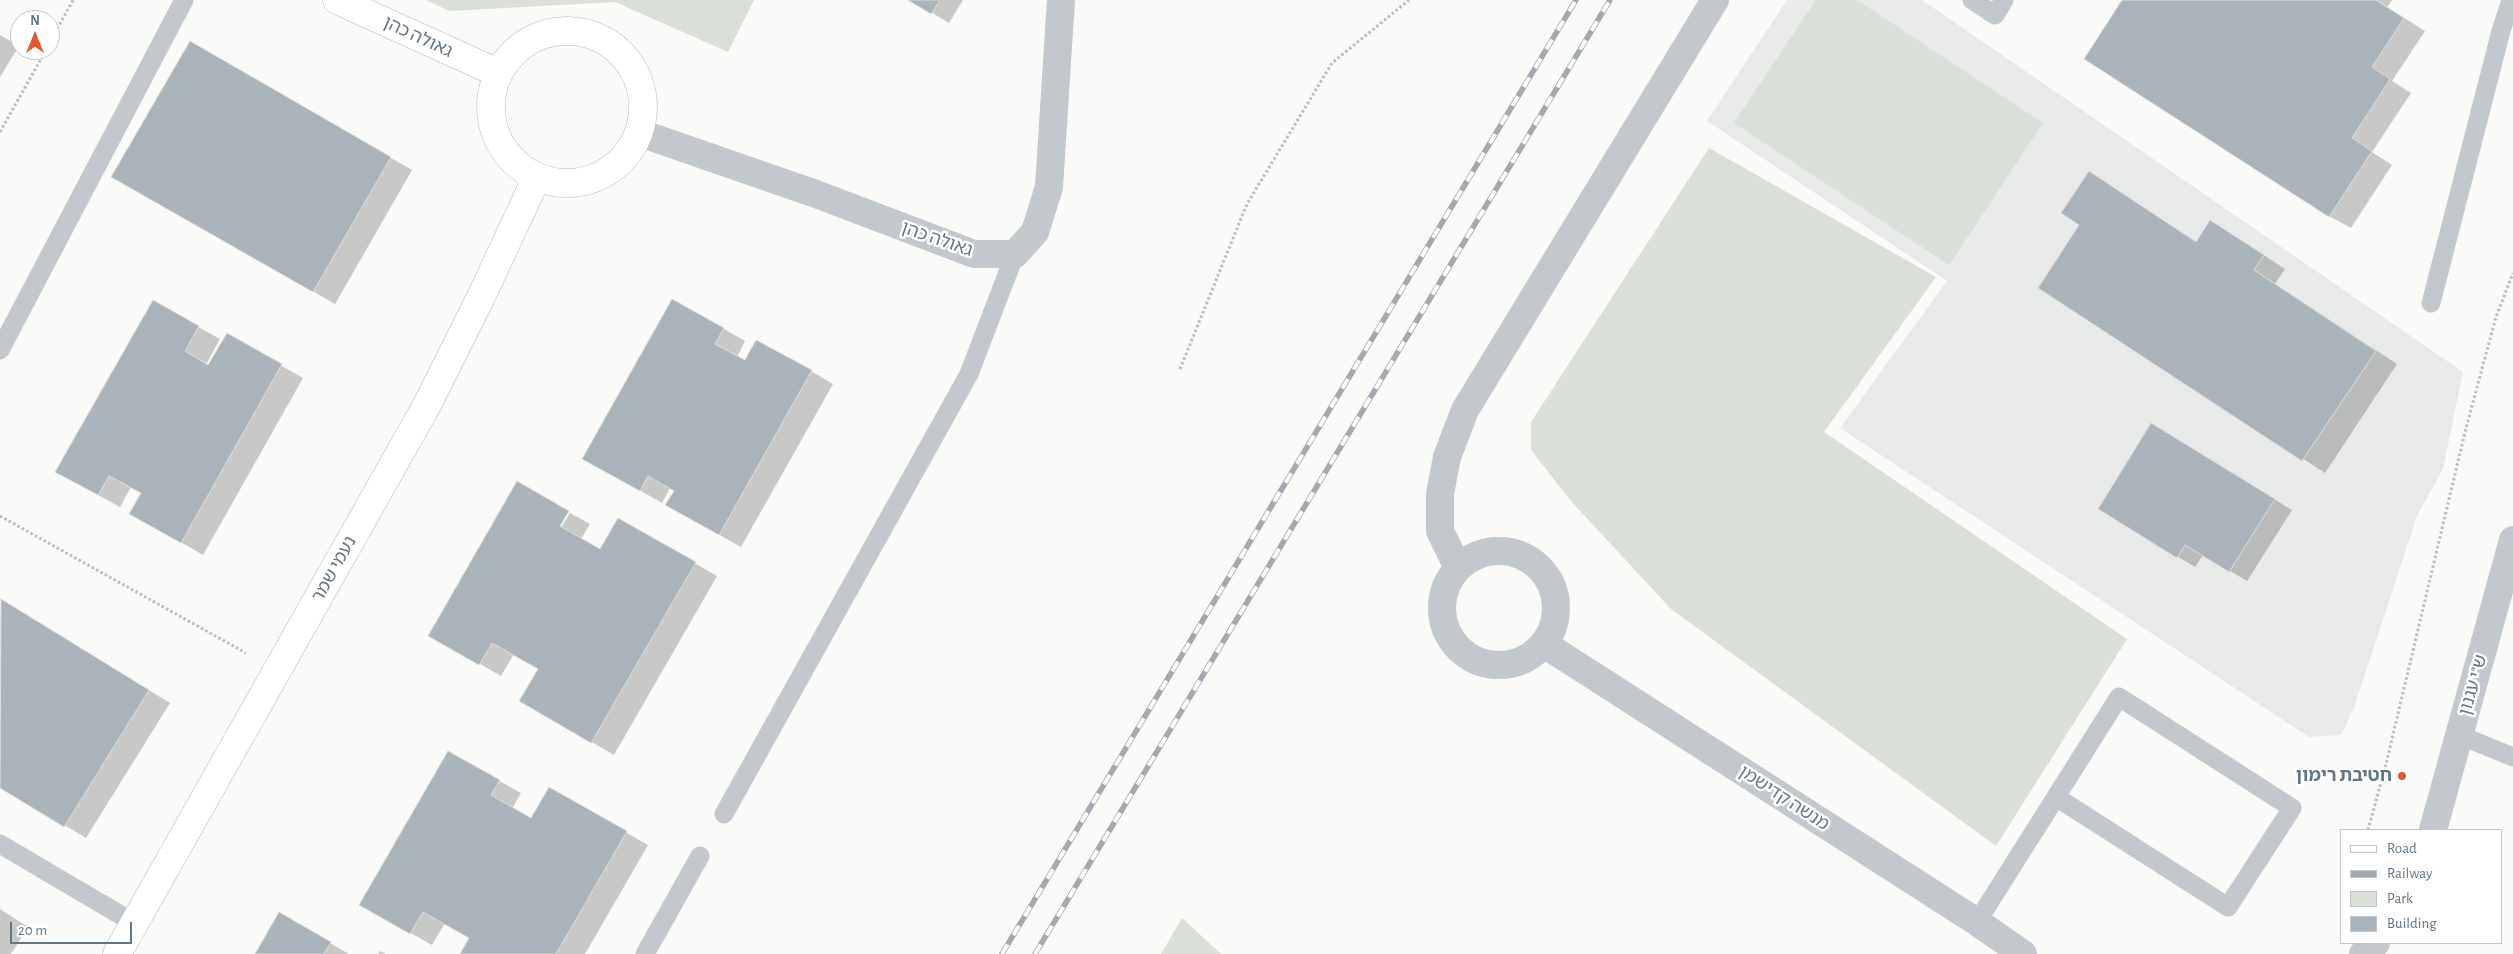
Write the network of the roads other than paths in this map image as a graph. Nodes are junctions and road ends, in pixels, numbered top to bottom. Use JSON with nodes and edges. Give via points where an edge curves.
{"nodes":[{"id":1,"x":184,"y":0,"type":"edge"},
{"id":2,"x":338,"y":0,"type":"edge"},
{"id":3,"x":1061,"y":0,"type":"edge"},
{"id":4,"x":1715,"y":0,"type":"edge"},
{"id":5,"x":1972,"y":0,"type":"edge"},
{"id":6,"x":2004,"y":0,"type":"edge"},
{"id":7,"x":2511,"y":0,"type":"edge"},
{"id":8,"x":498,"y":73,"type":"junction"},
{"id":9,"x":640,"y":133,"type":"junction"},
{"id":10,"x":537,"y":177,"type":"junction"},
{"id":11,"x":1016,"y":254,"type":"junction"},
{"id":12,"x":2431,"y":303,"type":"dead end"},
{"id":13,"x":0,"y":350,"type":"edge"},
{"id":14,"x":2513,"y":540,"type":"edge"},
{"id":15,"x":1458,"y":568,"type":"junction"},
{"id":16,"x":1544,"y":644,"type":"junction"},
{"id":17,"x":2459,"y":735,"type":"junction"},
{"id":18,"x":2513,"y":757,"type":"edge"},
{"id":19,"x":2056,"y":798,"type":"junction"},
{"id":20,"x":724,"y":814,"type":"dead end"},
{"id":21,"x":2433,"y":829,"type":"edge"},
{"id":22,"x":0,"y":844,"type":"edge"},
{"id":23,"x":700,"y":856,"type":"dead end"},
{"id":24,"x":1977,"y":922,"type":"junction"},
{"id":25,"x":134,"y":923,"type":"junction"},
{"id":26,"x":2375,"y":944,"type":"edge"},
{"id":27,"x":117,"y":954,"type":"edge"},
{"id":28,"x":645,"y":954,"type":"edge"},
{"id":29,"x":2023,"y":954,"type":"edge"},
{"id":30,"x":2363,"y":954,"type":"edge"}],
"edges":[{"from":1,"to":13,"type":"lane"},
{"from":2,"to":8,"type":"street","name":"גאולה כהן"},
{"from":3,"to":11,"type":"street","via":[[1049,187],[1036,232]]},
{"from":4,"to":15,"type":"street","via":[[1465,410],[1447,457],[1440,494],[1440,531]]},
{"from":5,"to":6,"type":"lane","via":[[1995,14]]},
{"from":7,"to":12,"type":"lane","via":[[2500,31]]},
{"from":8,"to":9,"type":"street","via":[[513,54],[534,38],[558,31],[584,32],[608,42],[627,59],[640,82],[644,107]]},
{"from":8,"to":10,"type":"street","via":[[491,97],[492,121],[501,145],[516,164]]},
{"from":9,"to":10,"type":"street","via":[[627,155],[609,171],[586,181],[561,183]]},
{"from":9,"to":11,"type":"street","name":"גאולה כהן","via":[[816,194],[974,254]]},
{"from":10,"to":25,"type":"street","name":"נעמי שמר","via":[[427,405]]},
{"from":11,"to":20,"type":"lane","via":[[969,374]]},
{"from":14,"to":17,"type":"street","name":"ש\"י עגנון"},
{"from":15,"to":16,"type":"street","via":[[1474,557],[1493,551],[1512,553],[1530,560],[1544,572],[1554,589],[1556,608],[1553,627]]},
{"from":15,"to":16,"type":"street","via":[[1442,601],[1443,619],[1450,637],[1461,651],[1495,665],[1513,664]]},
{"from":16,"to":24,"type":"street","name":"מנשה קדישמן"},
{"from":17,"to":18,"type":"lane"},
{"from":17,"to":21,"type":"street","name":"ש\"י עגנון"},
{"from":19,"to":19,"type":"lane","via":[[2119,697],[2292,808],[2228,907]]},
{"from":19,"to":24,"type":"lane"},
{"from":22,"to":25,"type":"lane"},
{"from":23,"to":28,"type":"lane"},
{"from":24,"to":29,"type":"street","name":"מנשה קדישמן"},
{"from":25,"to":27,"type":"street","name":"נעמי שמר"},
{"from":26,"to":30,"type":"street"}]}
